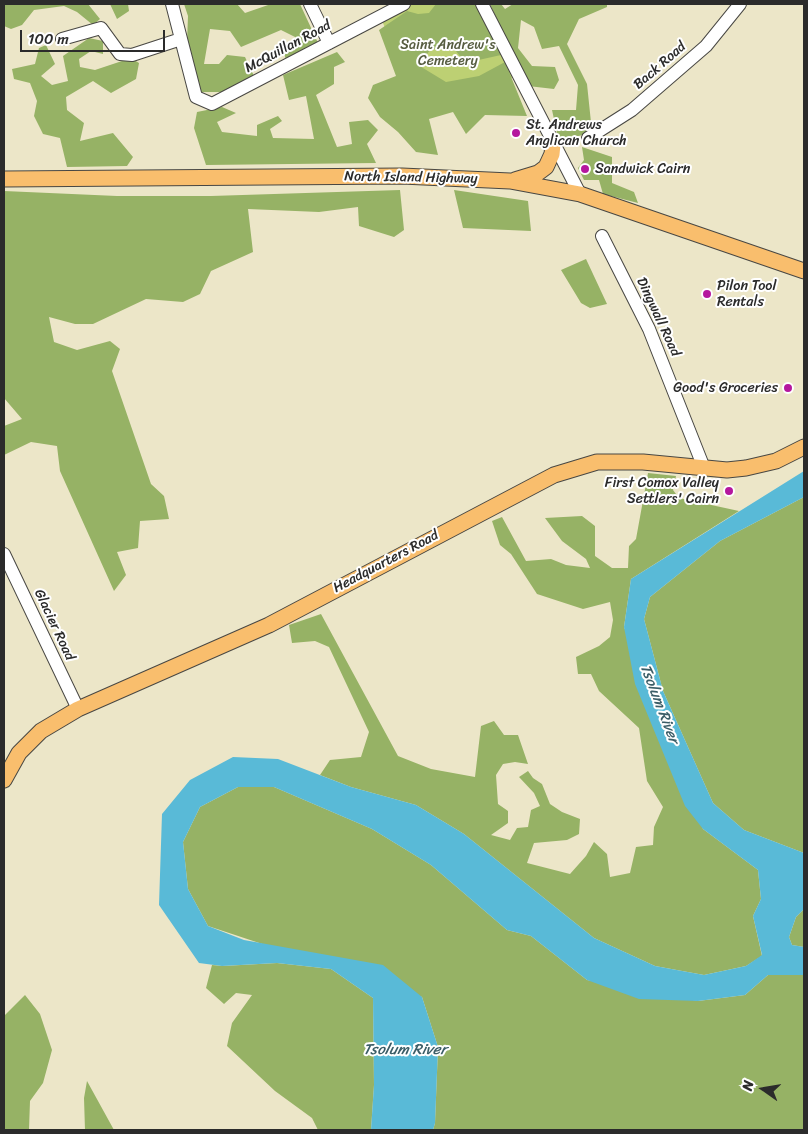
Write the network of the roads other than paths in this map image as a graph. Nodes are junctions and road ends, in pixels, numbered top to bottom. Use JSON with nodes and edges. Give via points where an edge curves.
{"nodes":[{"id":1,"x":172,"y":4,"type":"edge"},
{"id":2,"x":310,"y":4,"type":"edge"},
{"id":3,"x":404,"y":4,"type":"edge"},
{"id":4,"x":482,"y":4,"type":"edge"},
{"id":5,"x":740,"y":4,"type":"edge"},
{"id":6,"x":62,"y":39,"type":"dead end"},
{"id":7,"x":181,"y":39,"type":"junction"},
{"id":8,"x":329,"y":42,"type":"junction"},
{"id":9,"x":588,"y":138,"type":"dead end"},
{"id":10,"x":553,"y":144,"type":"junction"},
{"id":11,"x":4,"y":179,"type":"edge"},
{"id":12,"x":510,"y":181,"type":"junction"},
{"id":13,"x":580,"y":194,"type":"junction"},
{"id":14,"x":602,"y":236,"type":"dead end"},
{"id":15,"x":804,"y":271,"type":"edge"},
{"id":16,"x":804,"y":448,"type":"edge"},
{"id":17,"x":704,"y":468,"type":"junction"},
{"id":18,"x":4,"y":554,"type":"edge"},
{"id":19,"x":78,"y":709,"type":"junction"},
{"id":20,"x":4,"y":780,"type":"edge"}],
"edges":[{"from":1,"to":7,"type":"street"},
{"from":2,"to":8,"type":"street"},
{"from":3,"to":8,"type":"street","name":"McQuillan Road"},
{"from":4,"to":10,"type":"street"},
{"from":5,"to":9,"type":"street","name":"Back Road","via":[[706,46],[632,110]]},
{"from":6,"to":7,"type":"street","via":[[101,28],[120,54],[132,55]]},
{"from":7,"to":8,"type":"street","name":"McQuillan Road","via":[[196,97],[212,104]]},
{"from":10,"to":12,"type":"main road","via":[[546,167],[534,175]]},
{"from":10,"to":13,"type":"street"},
{"from":11,"to":12,"type":"main road","name":"North Island Highway","via":[[402,176]]},
{"from":12,"to":13,"type":"main road","name":"North Island Highway"},
{"from":13,"to":15,"type":"main road","name":"North Island Highway"},
{"from":14,"to":17,"type":"street","name":"Dingwall Road","via":[[649,329]]},
{"from":16,"to":17,"type":"main road","name":"Headquarters Road","via":[[776,461],[746,468]]},
{"from":17,"to":19,"type":"main road","name":"Headquarters Road","via":[[643,462],[597,462],[554,474],[269,625]]},
{"from":18,"to":19,"type":"street","name":"Glacier Road"},
{"from":19,"to":20,"type":"main road","name":"Headquarters Road","via":[[41,731],[19,753]]}]}
